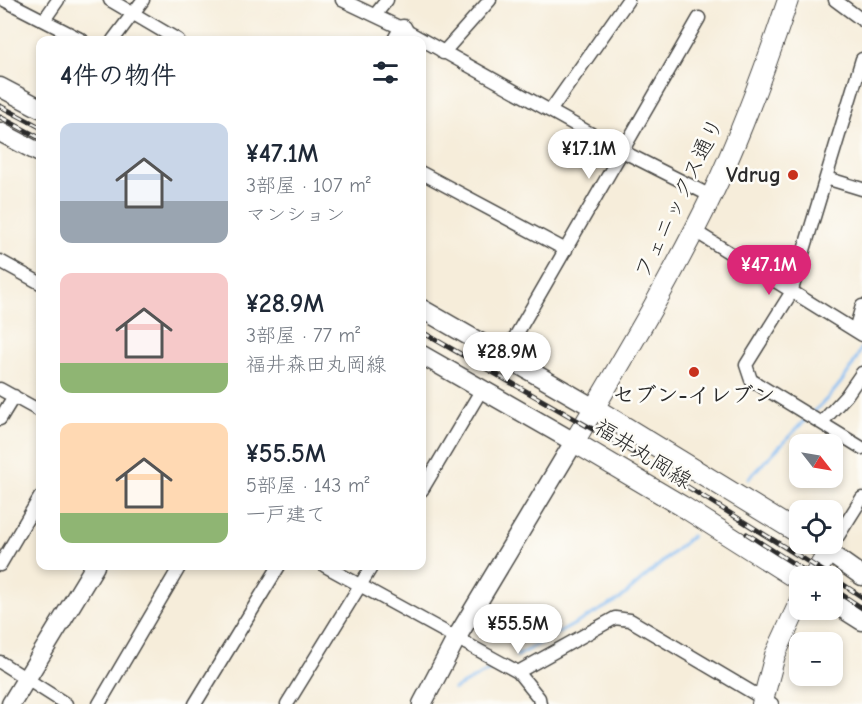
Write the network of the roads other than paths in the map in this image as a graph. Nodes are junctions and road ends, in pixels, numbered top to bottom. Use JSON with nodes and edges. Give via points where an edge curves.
{"nodes":[{"id":1,"x":4,"y":0,"type":"edge"},
{"id":2,"x":58,"y":0,"type":"edge"},
{"id":3,"x":110,"y":0,"type":"edge"},
{"id":4,"x":143,"y":0,"type":"edge"},
{"id":5,"x":342,"y":0,"type":"edge"},
{"id":6,"x":387,"y":0,"type":"edge"},
{"id":7,"x":490,"y":0,"type":"edge"},
{"id":8,"x":628,"y":0,"type":"edge"},
{"id":9,"x":788,"y":0,"type":"edge"},
{"id":10,"x":835,"y":0,"type":"edge"},
{"id":11,"x":132,"y":15,"type":"junction"},
{"id":12,"x":375,"y":15,"type":"junction"},
{"id":13,"x":699,"y":18,"type":"dead end"},
{"id":14,"x":44,"y":20,"type":"junction"},
{"id":15,"x":862,"y":20,"type":"edge"},
{"id":16,"x":400,"y":35,"type":"edge"},
{"id":17,"x":74,"y":36,"type":"edge"},
{"id":18,"x":116,"y":36,"type":"edge"},
{"id":19,"x":171,"y":36,"type":"edge"},
{"id":20,"x":426,"y":46,"type":"edge"},
{"id":21,"x":443,"y":53,"type":"junction"},
{"id":22,"x":862,"y":59,"type":"edge"},
{"id":23,"x":0,"y":87,"type":"edge"},
{"id":24,"x":36,"y":106,"type":"edge"},
{"id":25,"x":550,"y":111,"type":"junction"},
{"id":26,"x":0,"y":132,"type":"edge"},
{"id":27,"x":36,"y":151,"type":"edge"},
{"id":28,"x":622,"y":151,"type":"junction"},
{"id":29,"x":426,"y":175,"type":"edge"},
{"id":30,"x":826,"y":178,"type":"junction"},
{"id":31,"x":862,"y":189,"type":"edge"},
{"id":32,"x":711,"y":196,"type":"junction"},
{"id":33,"x":693,"y":230,"type":"junction"},
{"id":34,"x":566,"y":250,"type":"junction"},
{"id":35,"x":0,"y":261,"type":"edge"},
{"id":36,"x":36,"y":281,"type":"edge"},
{"id":37,"x":791,"y":292,"type":"junction"},
{"id":38,"x":862,"y":306,"type":"edge"},
{"id":39,"x":426,"y":311,"type":"edge"},
{"id":40,"x":858,"y":333,"type":"edge"},
{"id":41,"x":504,"y":356,"type":"junction"},
{"id":42,"x":426,"y":357,"type":"edge"},
{"id":43,"x":862,"y":373,"type":"edge"},
{"id":44,"x":0,"y":389,"type":"edge"},
{"id":45,"x":482,"y":389,"type":"junction"},
{"id":46,"x":14,"y":396,"type":"junction"},
{"id":47,"x":594,"y":408,"type":"junction"},
{"id":48,"x":36,"y":409,"type":"edge"},
{"id":49,"x":0,"y":419,"type":"edge"},
{"id":50,"x":822,"y":422,"type":"junction"},
{"id":51,"x":574,"y":442,"type":"junction"},
{"id":52,"x":862,"y":448,"type":"edge"},
{"id":53,"x":426,"y":483,"type":"edge"},
{"id":54,"x":862,"y":498,"type":"edge"},
{"id":55,"x":36,"y":504,"type":"edge"},
{"id":56,"x":843,"y":521,"type":"edge"},
{"id":57,"x":789,"y":527,"type":"edge"},
{"id":58,"x":830,"y":554,"type":"edge"},
{"id":59,"x":0,"y":565,"type":"edge"},
{"id":60,"x":93,"y":570,"type":"edge"},
{"id":61,"x":178,"y":570,"type":"edge"},
{"id":62,"x":277,"y":570,"type":"edge"},
{"id":63,"x":332,"y":570,"type":"edge"},
{"id":64,"x":369,"y":570,"type":"edge"},
{"id":65,"x":789,"y":574,"type":"edge"},
{"id":66,"x":862,"y":576,"type":"edge"},
{"id":67,"x":360,"y":585,"type":"junction"},
{"id":68,"x":843,"y":609,"type":"edge"},
{"id":69,"x":791,"y":620,"type":"edge"},
{"id":70,"x":862,"y":621,"type":"edge"},
{"id":71,"x":457,"y":637,"type":"junction"},
{"id":72,"x":0,"y":662,"type":"edge"},
{"id":73,"x":518,"y":672,"type":"junction"},
{"id":74,"x":26,"y":679,"type":"junction"},
{"id":75,"x":766,"y":702,"type":"edge"},
{"id":76,"x":11,"y":704,"type":"edge"},
{"id":77,"x":66,"y":704,"type":"edge"},
{"id":78,"x":99,"y":704,"type":"edge"},
{"id":79,"x":195,"y":704,"type":"edge"},
{"id":80,"x":287,"y":704,"type":"edge"},
{"id":81,"x":422,"y":704,"type":"edge"},
{"id":82,"x":540,"y":704,"type":"edge"}],
"edges":[{"from":1,"to":14,"type":"street"},
{"from":2,"to":14,"type":"street"},
{"from":3,"to":11,"type":"street"},
{"from":4,"to":11,"type":"street"},
{"from":5,"to":12,"type":"street"},
{"from":6,"to":12,"type":"street"},
{"from":7,"to":21,"type":"street"},
{"from":8,"to":25,"type":"street"},
{"from":9,"to":32,"type":"main road","name":"フェニックス通り","via":[[766,65]]},
{"from":10,"to":15,"type":"street"},
{"from":11,"to":18,"type":"street"},
{"from":11,"to":19,"type":"street"},
{"from":12,"to":16,"type":"street"},
{"from":13,"to":28,"type":"street"},
{"from":14,"to":17,"type":"street"},
{"from":20,"to":21,"type":"street"},
{"from":21,"to":25,"type":"street"},
{"from":22,"to":30,"type":"street"},
{"from":23,"to":24,"type":"main road"},
{"from":25,"to":28,"type":"street"},
{"from":26,"to":27,"type":"main road"},
{"from":28,"to":32,"type":"street"},
{"from":28,"to":34,"type":"street"},
{"from":29,"to":34,"type":"street"},
{"from":30,"to":31,"type":"street"},
{"from":30,"to":37,"type":"street"},
{"from":32,"to":33,"type":"main road","name":"フェニックス通り"},
{"from":33,"to":37,"type":"street"},
{"from":33,"to":47,"type":"main road","name":"フェニックス通り"},
{"from":34,"to":41,"type":"street"},
{"from":35,"to":36,"type":"street"},
{"from":37,"to":40,"type":"street"},
{"from":37,"to":50,"type":"street","via":[[746,365],[751,380]]},
{"from":38,"to":40,"type":"street"},
{"from":39,"to":41,"type":"main road"},
{"from":41,"to":47,"type":"main road"},
{"from":42,"to":45,"type":"main road"},
{"from":43,"to":50,"type":"street"},
{"from":44,"to":46,"type":"street"},
{"from":45,"to":51,"type":"main road"},
{"from":45,"to":53,"type":"street"},
{"from":46,"to":48,"type":"street"},
{"from":46,"to":49,"type":"street"},
{"from":47,"to":51,"type":"main road","name":"福井丸岡線"},
{"from":47,"to":57,"type":"main road","name":"福井丸岡線"},
{"from":50,"to":52,"type":"street"},
{"from":51,"to":65,"type":"main road","name":"福井丸岡線"},
{"from":51,"to":71,"type":"main road"},
{"from":54,"to":56,"type":"street"},
{"from":55,"to":59,"type":"street"},
{"from":58,"to":66,"type":"main road"},
{"from":60,"to":74,"type":"main road"},
{"from":61,"to":78,"type":"street"},
{"from":62,"to":79,"type":"street"},
{"from":63,"to":67,"type":"street"},
{"from":64,"to":67,"type":"street"},
{"from":67,"to":71,"type":"street"},
{"from":67,"to":80,"type":"street"},
{"from":68,"to":70,"type":"main road"},
{"from":69,"to":75,"type":"main road","via":[[778,646]]},
{"from":71,"to":73,"type":"street"},
{"from":71,"to":81,"type":"main road"},
{"from":72,"to":74,"type":"street"},
{"from":73,"to":75,"type":"street","via":[[615,618],[630,620]]},
{"from":73,"to":82,"type":"street"},
{"from":74,"to":76,"type":"main road"},
{"from":74,"to":77,"type":"street"}]}
